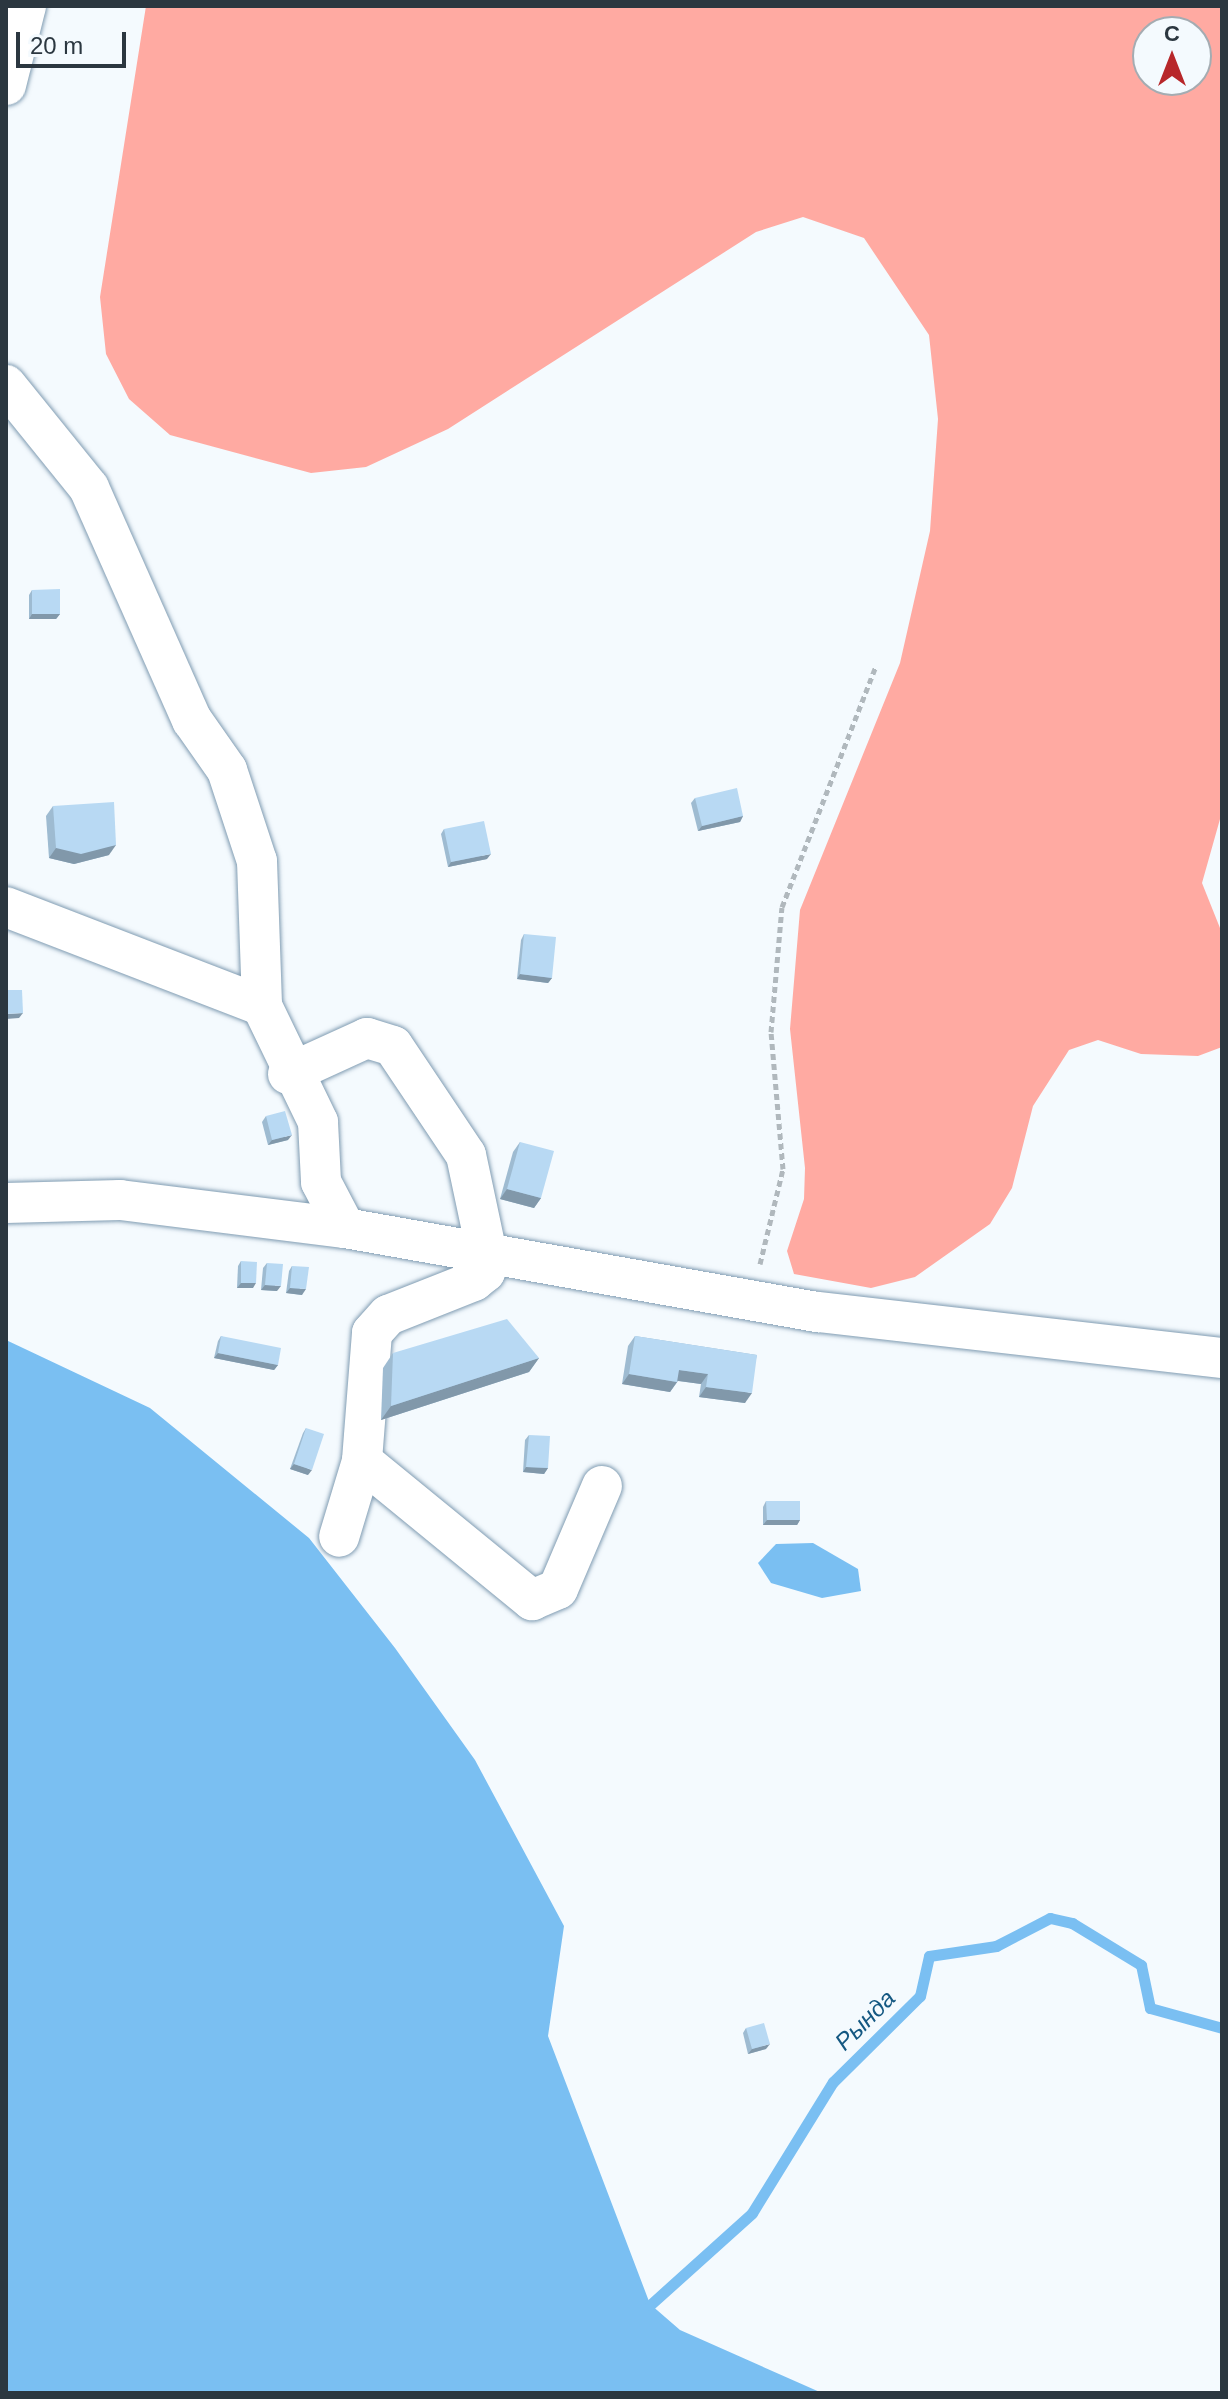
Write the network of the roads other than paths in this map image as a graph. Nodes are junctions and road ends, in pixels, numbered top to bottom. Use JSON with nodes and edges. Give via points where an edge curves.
{"nodes":[{"id":1,"x":26,"y":6,"type":"edge"},
{"id":2,"x":6,"y":85,"type":"edge"},
{"id":3,"x":6,"y":385,"type":"edge"},
{"id":4,"x":20,"y":432,"type":"edge"},
{"id":5,"x":6,"y":907,"type":"edge"},
{"id":6,"x":262,"y":1006,"type":"junction"},
{"id":7,"x":288,"y":1074,"type":"junction"},
{"id":8,"x":6,"y":1203,"type":"edge"},
{"id":9,"x":345,"y":1228,"type":"junction"},
{"id":10,"x":487,"y":1254,"type":"junction"},
{"id":11,"x":1222,"y":1358,"type":"edge"},
{"id":12,"x":362,"y":1461,"type":"junction"},
{"id":13,"x":602,"y":1486,"type":"dead end"},
{"id":14,"x":339,"y":1537,"type":"dead end"}],
"edges":[{"from":1,"to":2,"type":"street"},
{"from":3,"to":4,"type":"street"},
{"from":4,"to":6,"type":"street","via":[[114,530],[192,720],[227,770],[244,812],[259,890]]},
{"from":5,"to":6,"type":"street"},
{"from":6,"to":7,"type":"street"},
{"from":7,"to":9,"type":"street","via":[[318,1122],[321,1182]]},
{"from":7,"to":10,"type":"street","via":[[367,1038],[393,1046],[466,1155]]},
{"from":8,"to":9,"type":"street","via":[[120,1200]]},
{"from":9,"to":10,"type":"street"},
{"from":10,"to":11,"type":"street","via":[[750,1299]]},
{"from":10,"to":12,"type":"street","via":[[485,1272],[474,1281],[388,1315],[372,1333]]},
{"from":12,"to":13,"type":"street","via":[[532,1600],[558,1589]]},
{"from":12,"to":14,"type":"street"}]}
